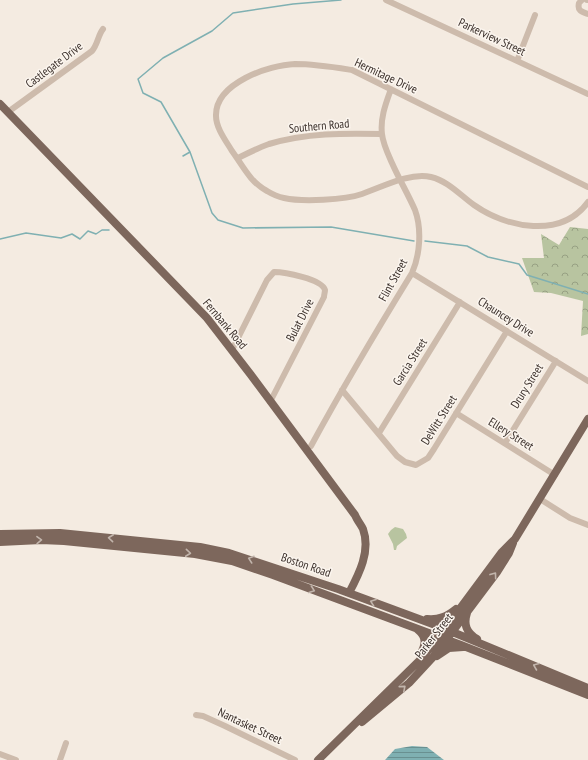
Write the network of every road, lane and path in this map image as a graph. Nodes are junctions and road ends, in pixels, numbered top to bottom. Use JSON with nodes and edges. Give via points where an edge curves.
{"nodes":[{"id":1,"x":386,"y":0,"type":"edge"},
{"id":2,"x":582,"y":0,"type":"edge"},
{"id":3,"x":588,"y":14,"type":"edge"},
{"id":4,"x":535,"y":15,"type":"dead end"},
{"id":5,"x":103,"y":29,"type":"dead end"},
{"id":6,"x":517,"y":61,"type":"junction"},
{"id":7,"x":391,"y":89,"type":"junction"},
{"id":8,"x":588,"y":94,"type":"edge"},
{"id":9,"x":0,"y":104,"type":"edge"},
{"id":10,"x":8,"y":112,"type":"junction"},
{"id":11,"x":382,"y":134,"type":"junction"},
{"id":12,"x":238,"y":158,"type":"junction"},
{"id":13,"x":400,"y":180,"type":"junction"},
{"id":14,"x":588,"y":187,"type":"edge"},
{"id":15,"x":588,"y":202,"type":"edge"},
{"id":16,"x":412,"y":273,"type":"junction"},
{"id":17,"x":460,"y":302,"type":"junction"},
{"id":18,"x":507,"y":331,"type":"junction"},
{"id":19,"x":232,"y":350,"type":"junction"},
{"id":20,"x":556,"y":361,"type":"junction"},
{"id":21,"x":588,"y":381,"type":"edge"},
{"id":22,"x":342,"y":390,"type":"junction"},
{"id":23,"x":270,"y":402,"type":"junction"},
{"id":24,"x":456,"y":413,"type":"junction"},
{"id":25,"x":588,"y":420,"type":"edge"},
{"id":26,"x":379,"y":433,"type":"junction"},
{"id":27,"x":505,"y":443,"type":"junction"},
{"id":28,"x":311,"y":446,"type":"dead end"},
{"id":29,"x":555,"y":475,"type":"junction"},
{"id":30,"x":540,"y":499,"type":"junction"},
{"id":31,"x":588,"y":525,"type":"edge"},
{"id":32,"x":0,"y":534,"type":"edge"},
{"id":33,"x":0,"y":542,"type":"edge"},
{"id":34,"x":350,"y":593,"type":"junction"},
{"id":35,"x":469,"y":603,"type":"junction"},
{"id":36,"x":410,"y":616,"type":"junction"},
{"id":37,"x":414,"y":628,"type":"junction"},
{"id":38,"x":449,"y":631,"type":"junction"},
{"id":39,"x":443,"y":638,"type":"junction"},
{"id":40,"x":472,"y":649,"type":"junction"},
{"id":41,"x":495,"y":649,"type":"junction"},
{"id":42,"x":417,"y":669,"type":"junction"},
{"id":43,"x":588,"y":688,"type":"edge"},
{"id":44,"x":588,"y":695,"type":"edge"},
{"id":45,"x":196,"y":715,"type":"dead end"},
{"id":46,"x":66,"y":742,"type":"dead end"},
{"id":47,"x":0,"y":754,"type":"edge"},
{"id":48,"x":16,"y":760,"type":"edge"},
{"id":49,"x":60,"y":760,"type":"edge"},
{"id":50,"x":295,"y":760,"type":"edge"},
{"id":51,"x":318,"y":760,"type":"edge"}],
"edges":[{"from":1,"to":6,"type":"street","name":"Parkerview Street"},
{"from":2,"to":3,"type":"street","via":[[578,9]]},
{"from":4,"to":6,"type":"street"},
{"from":5,"to":10,"type":"street","name":"Castlegate Drive","via":[[92,51]]},
{"from":6,"to":8,"type":"street","name":"Parkerview Street"},
{"from":7,"to":11,"type":"street","name":"Flint Street","via":[[382,122]]},
{"from":7,"to":12,"type":"street","name":"Hermitage Drive","via":[[352,70],[318,64],[282,66],[245,78],[222,97],[216,116],[218,126]]},
{"from":7,"to":14,"type":"street","name":"Hermitage Drive"},
{"from":9,"to":10,"type":"main road","name":"Fernbank Road"},
{"from":10,"to":19,"type":"main road","name":"Fernbank Road","via":[[207,318]]},
{"from":11,"to":12,"type":"street","name":"Southern Road","via":[[299,137],[268,145]]},
{"from":11,"to":13,"type":"street","name":"Flint Street"},
{"from":12,"to":13,"type":"street","name":"Hermitage Drive","via":[[255,183],[268,192],[284,198],[321,199],[360,195]]},
{"from":13,"to":15,"type":"street","name":"Hermitage Drive","via":[[430,177],[440,180],[494,217],[534,226],[548,226],[573,218]]},
{"from":13,"to":16,"type":"street","name":"Flint Street","via":[[417,221],[419,247]]},
{"from":16,"to":17,"type":"street","name":"Chauncey Drive"},
{"from":16,"to":22,"type":"street","name":"Flint Street"},
{"from":17,"to":18,"type":"street","name":"Chauncey Drive"},
{"from":17,"to":26,"type":"street","name":"Garcia Street"},
{"from":18,"to":20,"type":"street","name":"Chauncey Drive"},
{"from":18,"to":24,"type":"street","name":"DeWitt Street"},
{"from":19,"to":23,"type":"main road","name":"Fernbank Road"},
{"from":19,"to":23,"type":"street","name":"Bulat Drive","via":[[267,280],[274,272],[305,278],[316,282],[325,290],[324,297]]},
{"from":20,"to":21,"type":"street","name":"Chauncey Drive"},
{"from":20,"to":27,"type":"street","name":"Drury Street"},
{"from":22,"to":26,"type":"street","name":"DeWitt Street"},
{"from":22,"to":28,"type":"street","name":"Flint Street"},
{"from":23,"to":34,"type":"main road","name":"Fernbank Road","via":[[363,529],[365,554]]},
{"from":24,"to":26,"type":"street","name":"DeWitt Street","via":[[428,458],[416,465],[401,460]]},
{"from":24,"to":27,"type":"street","name":"Ellery Street"},
{"from":25,"to":29,"type":"main road","name":"Parker Street"},
{"from":27,"to":29,"type":"street","name":"Ellery Street"},
{"from":29,"to":30,"type":"main road","name":"Parker Street"},
{"from":30,"to":31,"type":"street","via":[[570,518]]},
{"from":30,"to":35,"type":"main road","name":"Parker Street","via":[[501,566]]},
{"from":34,"to":32,"type":"main road","name":"Boston Road","one_way":true,"via":[[237,554],[206,548],[60,533]]},
{"from":33,"to":37,"type":"main road","name":"Boston Road","one_way":true,"via":[[56,540],[218,558],[273,575]]},
{"from":36,"to":34,"type":"main road","name":"Boston Road","one_way":true},
{"from":35,"to":36,"type":"main road","via":[[436,620]]},
{"from":35,"to":38,"type":"main road","name":"Parker Street"},
{"from":35,"to":41,"type":"main road","via":[[466,621],[468,631]]},
{"from":36,"to":38,"type":"main road","name":"Boston Road"},
{"from":37,"to":39,"type":"main road","name":"Boston Road"},
{"from":37,"to":42,"type":"main road","via":[[421,632],[425,640]]},
{"from":38,"to":39,"type":"main road","name":"Parker Street"},
{"from":38,"to":41,"type":"main road","name":"Boston Road"},
{"from":39,"to":40,"type":"main road","name":"Boston Road"},
{"from":39,"to":42,"type":"main road","name":"Parker Street"},
{"from":40,"to":42,"type":"main road","via":[[457,647],[445,650]]},
{"from":40,"to":44,"type":"main road","name":"Boston Road"},
{"from":43,"to":41,"type":"main road","name":"Boston Road","one_way":true},
{"from":42,"to":51,"type":"main road","name":"Parker Street","via":[[405,686],[364,721],[350,729]]},
{"from":45,"to":50,"type":"street","name":"Nantasket Street"},
{"from":46,"to":49,"type":"street"},
{"from":47,"to":48,"type":"street"}]}
